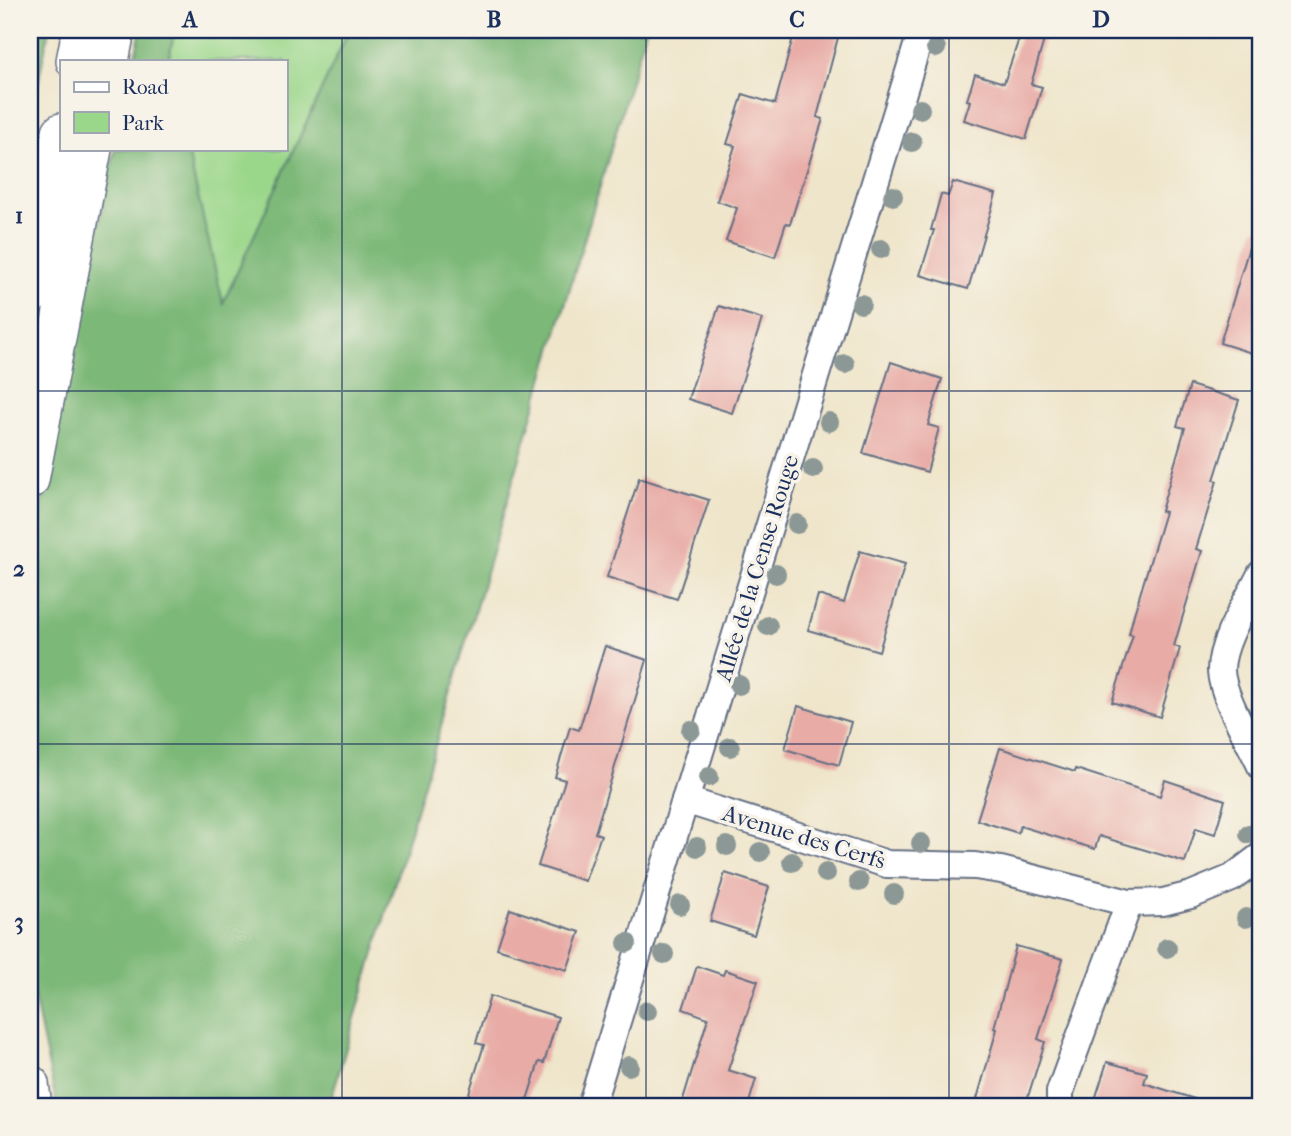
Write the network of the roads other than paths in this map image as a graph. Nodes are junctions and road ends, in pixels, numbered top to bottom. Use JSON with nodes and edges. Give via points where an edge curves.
{"nodes":[{"id":1,"x":81,"y":30,"type":"edge"},
{"id":2,"x":116,"y":30,"type":"edge"},
{"id":3,"x":922,"y":30,"type":"edge"},
{"id":4,"x":75,"y":60,"type":"edge"},
{"id":5,"x":110,"y":60,"type":"edge"},
{"id":6,"x":60,"y":137,"type":"edge"},
{"id":7,"x":93,"y":150,"type":"edge"},
{"id":8,"x":30,"y":296,"type":"edge"},
{"id":9,"x":30,"y":480,"type":"edge"},
{"id":10,"x":1261,"y":575,"type":"edge"},
{"id":11,"x":1261,"y":765,"type":"edge"},
{"id":12,"x":685,"y":800,"type":"junction"},
{"id":13,"x":1261,"y":856,"type":"edge"},
{"id":14,"x":1129,"y":903,"type":"junction"},
{"id":15,"x":30,"y":1084,"type":"edge"},
{"id":16,"x":33,"y":1106,"type":"edge"},
{"id":17,"x":591,"y":1106,"type":"edge"},
{"id":18,"x":1060,"y":1106,"type":"edge"}],
"edges":[{"from":1,"to":4,"type":"main road"},
{"from":2,"to":5,"type":"main road"},
{"from":3,"to":12,"type":"street","name":"Allée de la Cense Rouge"},
{"from":6,"to":8,"type":"main road"},
{"from":7,"to":9,"type":"main road"},
{"from":10,"to":11,"type":"street","via":[[1227,643],[1221,673],[1224,689]]},
{"from":12,"to":14,"type":"street","name":"Avenue des Cerfs","via":[[887,864],[1001,870]]},
{"from":12,"to":17,"type":"street","name":"Allée de la Cense Rouge"},
{"from":13,"to":14,"type":"street","name":"Avenue des Cerfs","via":[[1212,888],[1163,902]]},
{"from":14,"to":18,"type":"street","via":[[1069,1065]]},
{"from":15,"to":16,"type":"main road"}]}
